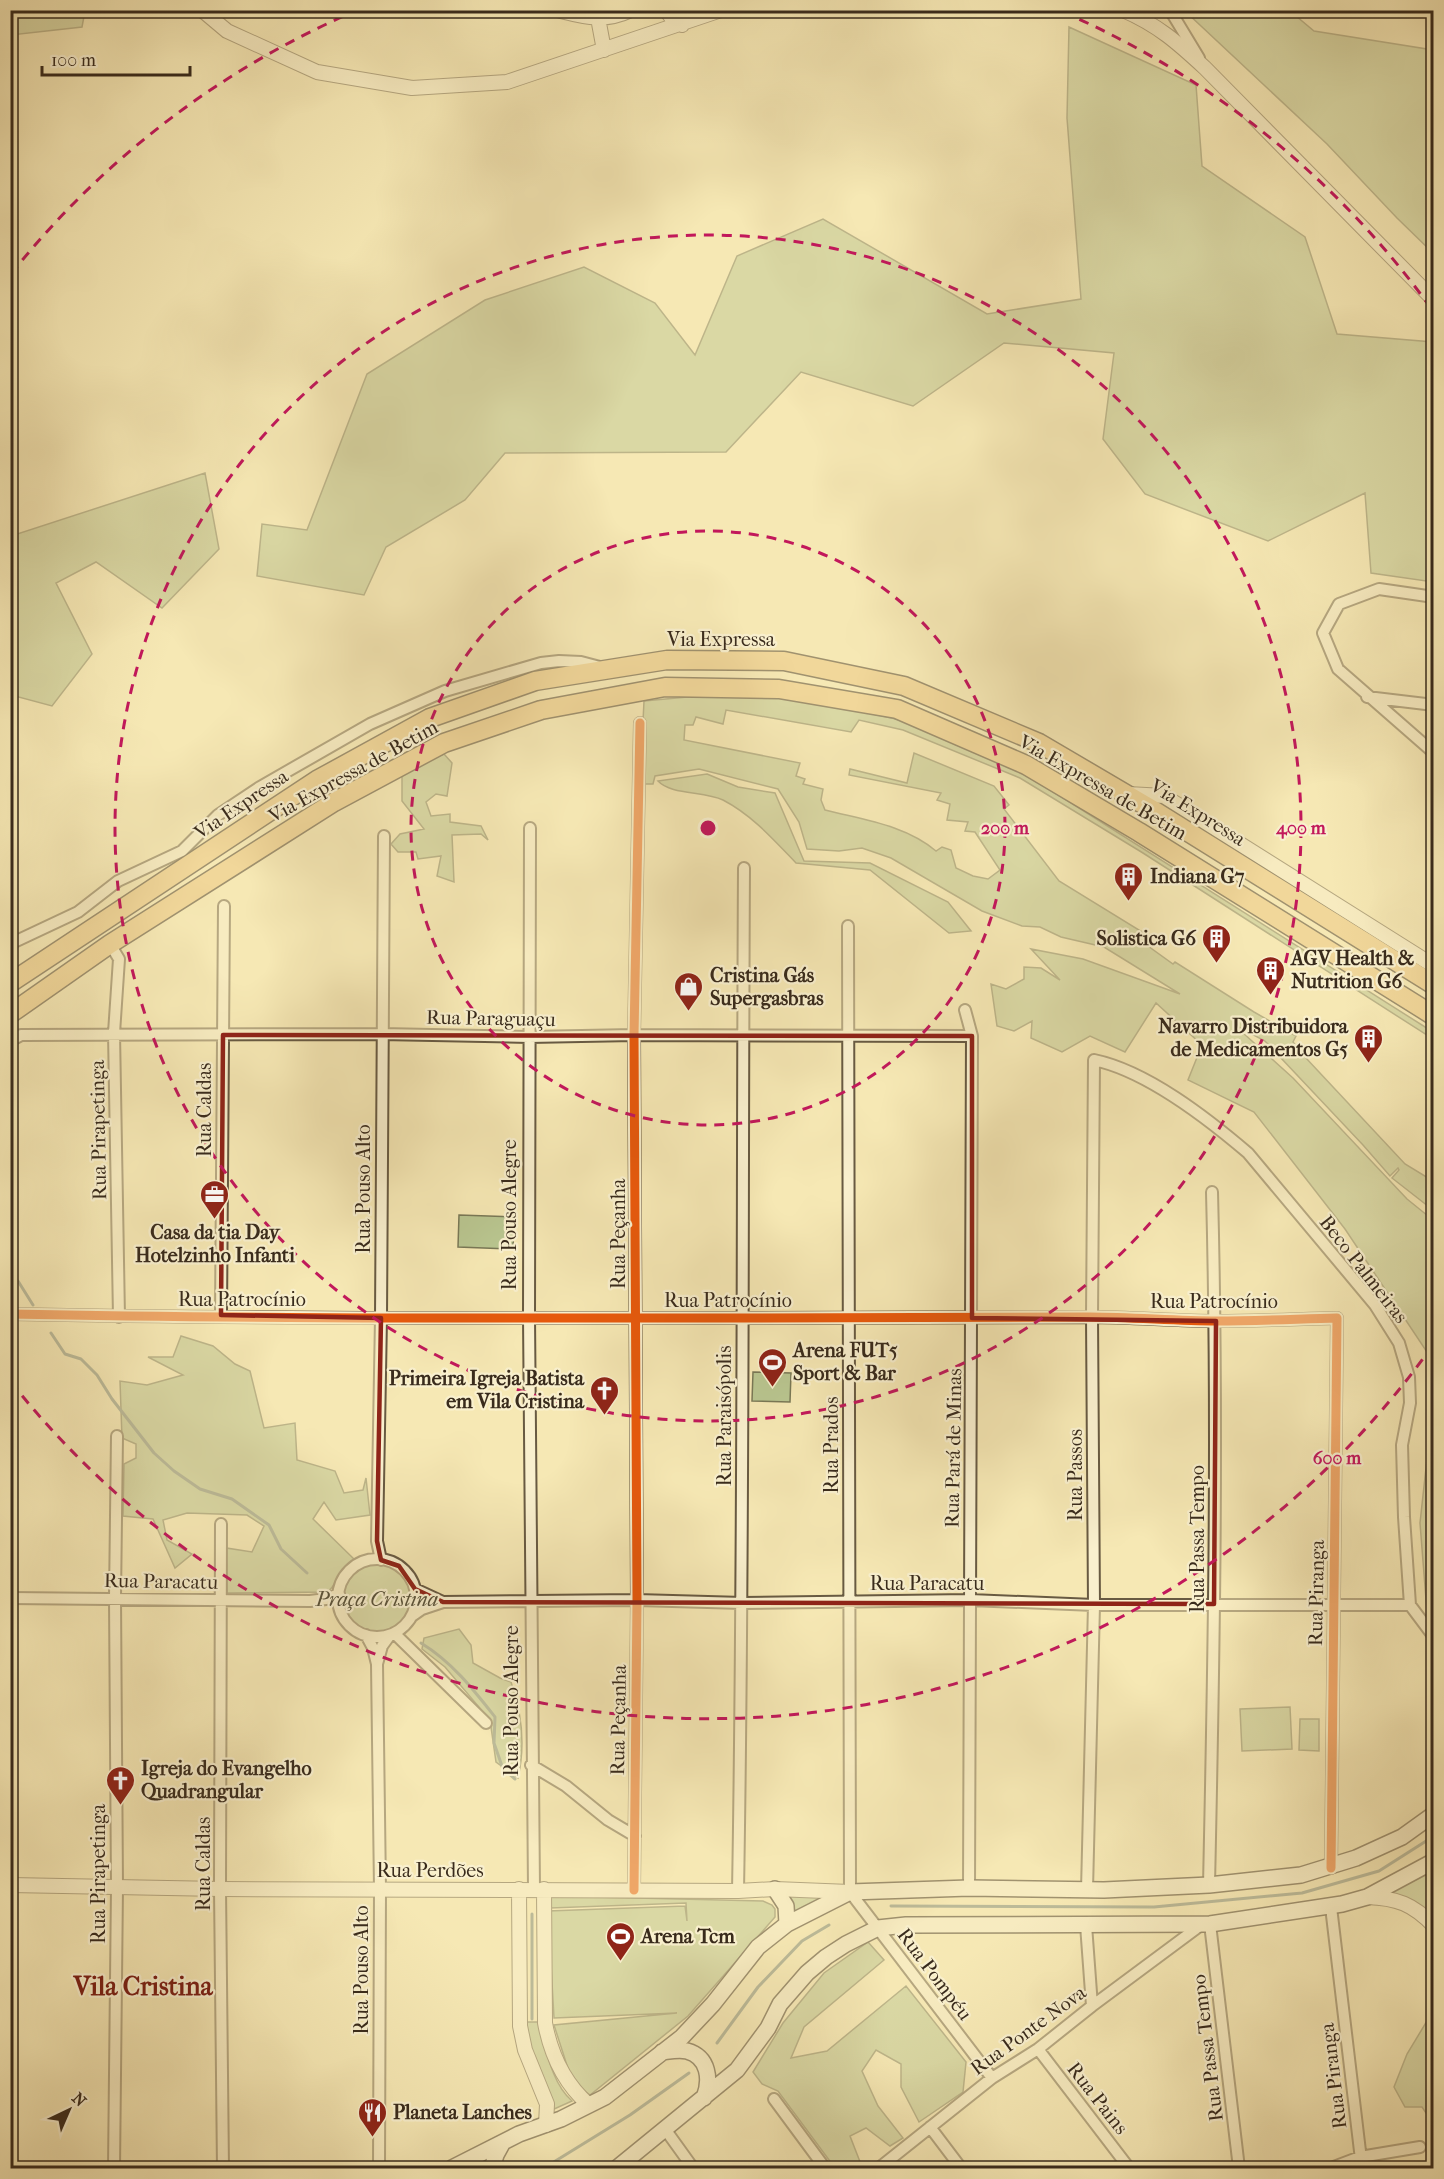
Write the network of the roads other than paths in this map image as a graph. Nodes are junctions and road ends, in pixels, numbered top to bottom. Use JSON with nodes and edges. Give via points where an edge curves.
{"nodes":[{"id":1,"x":202,"y":10,"type":"edge"},
{"id":2,"x":557,"y":10,"type":"edge"},
{"id":3,"x":631,"y":10,"type":"edge"},
{"id":4,"x":666,"y":10,"type":"edge"},
{"id":5,"x":721,"y":10,"type":"edge"},
{"id":6,"x":1123,"y":10,"type":"edge"},
{"id":7,"x":1170,"y":10,"type":"edge"},
{"id":8,"x":598,"y":18,"type":"junction"},
{"id":9,"x":682,"y":25,"type":"junction"},
{"id":10,"x":604,"y":50,"type":"junction"},
{"id":11,"x":1205,"y":68,"type":"junction"},
{"id":12,"x":1434,"y":300,"type":"edge"},
{"id":13,"x":1434,"y":597,"type":"edge"},
{"id":14,"x":608,"y":670,"type":"junction"},
{"id":15,"x":1367,"y":697,"type":"junction"},
{"id":16,"x":1434,"y":705,"type":"edge"},
{"id":17,"x":640,"y":723,"type":"dead end"},
{"id":18,"x":1434,"y":753,"type":"edge"},
{"id":19,"x":1125,"y":794,"type":"junction"},
{"id":20,"x":218,"y":815,"type":"junction"},
{"id":21,"x":530,"y":828,"type":"dead end"},
{"id":22,"x":384,"y":836,"type":"dead end"},
{"id":23,"x":191,"y":864,"type":"junction"},
{"id":24,"x":744,"y":868,"type":"dead end"},
{"id":25,"x":224,"y":906,"type":"dead end"},
{"id":26,"x":848,"y":926,"type":"dead end"},
{"id":27,"x":10,"y":944,"type":"edge"},
{"id":28,"x":110,"y":944,"type":"junction"},
{"id":29,"x":1434,"y":966,"type":"edge"},
{"id":30,"x":10,"y":983,"type":"edge"},
{"id":31,"x":1434,"y":985,"type":"edge"},
{"id":32,"x":965,"y":1010,"type":"dead end"},
{"id":33,"x":10,"y":1014,"type":"edge"},
{"id":34,"x":1434,"y":1016,"type":"edge"},
{"id":35,"x":114,"y":1033,"type":"junction"},
{"id":36,"x":381,"y":1034,"type":"junction"},
{"id":37,"x":223,"y":1035,"type":"junction"},
{"id":38,"x":634,"y":1035,"type":"junction"},
{"id":39,"x":849,"y":1035,"type":"junction"},
{"id":40,"x":743,"y":1036,"type":"junction"},
{"id":41,"x":972,"y":1036,"type":"junction"},
{"id":42,"x":529,"y":1037,"type":"junction"},
{"id":43,"x":10,"y":1041,"type":"edge"},
{"id":44,"x":1094,"y":1060,"type":"joint"},
{"id":45,"x":1212,"y":1192,"type":"dead end"},
{"id":46,"x":10,"y":1314,"type":"edge"},
{"id":47,"x":221,"y":1316,"type":"junction"},
{"id":48,"x":119,"y":1317,"type":"junction"},
{"id":49,"x":529,"y":1317,"type":"junction"},
{"id":50,"x":1092,"y":1317,"type":"junction"},
{"id":51,"x":381,"y":1318,"type":"junction"},
{"id":52,"x":636,"y":1318,"type":"junction"},
{"id":53,"x":743,"y":1318,"type":"junction"},
{"id":54,"x":972,"y":1318,"type":"junction"},
{"id":55,"x":1337,"y":1318,"type":"joint"},
{"id":56,"x":849,"y":1319,"type":"junction"},
{"id":57,"x":1216,"y":1321,"type":"junction"},
{"id":58,"x":117,"y":1436,"type":"dead end"},
{"id":59,"x":221,"y":1524,"type":"dead end"},
{"id":60,"x":377,"y":1541,"type":"junction"},
{"id":61,"x":381,"y":1560,"type":"junction"},
{"id":62,"x":367,"y":1561,"type":"junction"},
{"id":63,"x":415,"y":1589,"type":"junction"},
{"id":64,"x":339,"y":1594,"type":"junction"},
{"id":65,"x":10,"y":1598,"type":"edge"},
{"id":66,"x":115,"y":1598,"type":"junction"},
{"id":67,"x":637,"y":1600,"type":"junction"},
{"id":68,"x":970,"y":1600,"type":"junction"},
{"id":69,"x":221,"y":1601,"type":"junction"},
{"id":70,"x":310,"y":1601,"type":"junction"},
{"id":71,"x":849,"y":1601,"type":"junction"},
{"id":72,"x":443,"y":1602,"type":"junction"},
{"id":73,"x":530,"y":1603,"type":"junction"},
{"id":74,"x":743,"y":1603,"type":"junction"},
{"id":75,"x":1214,"y":1604,"type":"junction"},
{"id":76,"x":1094,"y":1605,"type":"junction"},
{"id":77,"x":1334,"y":1605,"type":"junction"},
{"id":78,"x":1410,"y":1605,"type":"junction"},
{"id":79,"x":340,"y":1610,"type":"junction"},
{"id":80,"x":412,"y":1616,"type":"junction"},
{"id":81,"x":392,"y":1634,"type":"junction"},
{"id":82,"x":366,"y":1635,"type":"junction"},
{"id":83,"x":1434,"y":1637,"type":"edge"},
{"id":84,"x":377,"y":1664,"type":"junction"},
{"id":85,"x":486,"y":1723,"type":"dead end"},
{"id":86,"x":531,"y":1765,"type":"junction"},
{"id":87,"x":1434,"y":1814,"type":"edge"},
{"id":88,"x":635,"y":1836,"type":"junction"},
{"id":89,"x":1434,"y":1861,"type":"edge"},
{"id":90,"x":1331,"y":1868,"type":"junction"},
{"id":91,"x":10,"y":1885,"type":"edge"},
{"id":92,"x":1209,"y":1885,"type":"junction"},
{"id":93,"x":117,"y":1887,"type":"junction"},
{"id":94,"x":969,"y":1888,"type":"junction"},
{"id":95,"x":220,"y":1889,"type":"junction"},
{"id":96,"x":380,"y":1889,"type":"junction"},
{"id":97,"x":532,"y":1889,"type":"junction"},
{"id":98,"x":775,"y":1889,"type":"junction"},
{"id":99,"x":634,"y":1890,"type":"junction"},
{"id":100,"x":1087,"y":1890,"type":"junction"},
{"id":101,"x":738,"y":1891,"type":"junction"},
{"id":102,"x":850,"y":1892,"type":"junction"},
{"id":103,"x":1367,"y":1897,"type":"junction"},
{"id":104,"x":1331,"y":1907,"type":"junction"},
{"id":105,"x":787,"y":1924,"type":"junction"},
{"id":106,"x":1205,"y":1924,"type":"junction"},
{"id":107,"x":1086,"y":1925,"type":"junction"},
{"id":108,"x":1434,"y":1926,"type":"edge"},
{"id":109,"x":878,"y":1928,"type":"junction"},
{"id":110,"x":1092,"y":2006,"type":"junction"},
{"id":111,"x":1038,"y":2049,"type":"junction"},
{"id":112,"x":662,"y":2052,"type":"junction"},
{"id":113,"x":992,"y":2078,"type":"junction"},
{"id":114,"x":704,"y":2098,"type":"junction"},
{"id":115,"x":774,"y":2099,"type":"dead end"},
{"id":116,"x":589,"y":2105,"type":"junction"},
{"id":117,"x":546,"y":2125,"type":"junction"},
{"id":118,"x":930,"y":2127,"type":"junction"},
{"id":119,"x":665,"y":2129,"type":"junction"},
{"id":120,"x":502,"y":2144,"type":"junction"},
{"id":121,"x":1420,"y":2147,"type":"dead end"},
{"id":122,"x":1361,"y":2163,"type":"edge"},
{"id":123,"x":114,"y":2169,"type":"edge"},
{"id":124,"x":223,"y":2169,"type":"edge"},
{"id":125,"x":379,"y":2169,"type":"edge"},
{"id":126,"x":452,"y":2169,"type":"edge"},
{"id":127,"x":492,"y":2169,"type":"edge"},
{"id":128,"x":617,"y":2169,"type":"edge"},
{"id":129,"x":693,"y":2169,"type":"edge"},
{"id":130,"x":825,"y":2169,"type":"edge"},
{"id":131,"x":879,"y":2169,"type":"edge"},
{"id":132,"x":961,"y":2169,"type":"edge"},
{"id":133,"x":1130,"y":2169,"type":"edge"},
{"id":134,"x":1239,"y":2169,"type":"edge"},
{"id":135,"x":1331,"y":2169,"type":"edge"}],
"edges":[{"from":1,"to":10,"type":"street","via":[[227,30],[316,72],[412,88],[507,82]]},
{"from":2,"to":8,"type":"street"},
{"from":3,"to":8,"type":"street","via":[[616,18]]},
{"from":4,"to":9,"type":"street"},
{"from":5,"to":9,"type":"street"},
{"from":6,"to":11,"type":"street","via":[[1171,37]]},
{"from":7,"to":11,"type":"street"},
{"from":8,"to":10,"type":"street"},
{"from":9,"to":10,"type":"street"},
{"from":11,"to":12,"type":"street"},
{"from":13,"to":15,"type":"street","via":[[1379,590],[1339,604],[1323,633],[1338,669]]},
{"from":14,"to":19,"type":"highway","name":"Via Expressa","via":[[667,660],[784,661],[904,686],[1039,743]]},
{"from":14,"to":20,"type":"street","via":[[582,662],[541,663],[445,691],[370,724]]},
{"from":14,"to":23,"type":"highway","name":"Via Expressa","via":[[535,681],[430,718],[317,780]]},
{"from":15,"to":16,"type":"street"},
{"from":15,"to":18,"type":"street"},
{"from":17,"to":38,"type":"street","name":"Rua Peçanha"},
{"from":19,"to":29,"type":"street","via":[[1164,796]]},
{"from":19,"to":31,"type":"highway","name":"Via Expressa"},
{"from":20,"to":23,"type":"street"},
{"from":20,"to":27,"type":"street","via":[[182,851],[118,881],[71,915]]},
{"from":21,"to":42,"type":"street","name":"Rua Pouso Alegre"},
{"from":22,"to":36,"type":"street","name":"Rua Pouso Alto"},
{"from":23,"to":30,"type":"highway","name":"Via Expressa"},
{"from":24,"to":40,"type":"street","name":"Rua Paraisópolis"},
{"from":25,"to":37,"type":"street","name":"Rua Caldas"},
{"from":26,"to":39,"type":"street","name":"Rua Prados"},
{"from":28,"to":33,"type":"highway","name":"Via Expressa de Betim"},
{"from":28,"to":34,"type":"highway","name":"Via Expressa de Betim","via":[[334,802],[444,743],[541,710],[665,687],[779,689],[897,709],[1026,765]]},
{"from":28,"to":35,"type":"street","name":"Rua Pirapetinga","via":[[119,959]]},
{"from":32,"to":41,"type":"street","name":"Rua Pará de Minas"},
{"from":35,"to":37,"type":"street","name":"Rua Paraguaçu"},
{"from":35,"to":43,"type":"street","name":"Rua Paraguaçu","via":[[21,1035]]},
{"from":35,"to":48,"type":"street","name":"Rua Pirapetinga"},
{"from":36,"to":37,"type":"street","name":"Rua Paraguaçu"},
{"from":36,"to":42,"type":"street","name":"Rua Paraguaçu"},
{"from":36,"to":51,"type":"street","name":"Rua Pouso Alto"},
{"from":37,"to":47,"type":"street","name":"Rua Caldas"},
{"from":38,"to":40,"type":"street","name":"Rua Paraguaçu"},
{"from":38,"to":42,"type":"street","name":"Rua Paraguaçu"},
{"from":38,"to":52,"type":"street","name":"Rua Peçanha"},
{"from":39,"to":40,"type":"street","name":"Rua Paraguaçu"},
{"from":39,"to":41,"type":"street","name":"Rua Paraguaçu"},
{"from":39,"to":56,"type":"street","name":"Rua Prados"},
{"from":40,"to":53,"type":"street","name":"Rua Paraisópolis"},
{"from":41,"to":54,"type":"street","name":"Rua Pará de Minas"},
{"from":42,"to":49,"type":"street","name":"Rua Pouso Alegre"},
{"from":44,"to":50,"type":"street","name":"Rua Passos"},
{"from":44,"to":78,"type":"street","name":"Beco Palmeiras","via":[[1115,1064],[1156,1085],[1248,1153],[1375,1305],[1399,1343],[1410,1377],[1410,1403],[1402,1445]]},
{"from":45,"to":57,"type":"street","name":"Rua Passa Tempo"},
{"from":46,"to":48,"type":"street","name":"Rua Patrocínio"},
{"from":47,"to":48,"type":"street","name":"Rua Patrocínio"},
{"from":47,"to":51,"type":"street","name":"Rua Patrocínio"},
{"from":49,"to":51,"type":"street","name":"Rua Patrocínio"},
{"from":49,"to":52,"type":"street","name":"Rua Patrocínio"},
{"from":49,"to":73,"type":"street","name":"Rua Pouso Alegre"},
{"from":50,"to":54,"type":"street","name":"Rua Patrocínio"},
{"from":50,"to":57,"type":"street","name":"Rua Patrocínio"},
{"from":50,"to":76,"type":"street","name":"Rua Passos"},
{"from":51,"to":60,"type":"street","name":"Rua Pouso Alto"},
{"from":52,"to":53,"type":"street","name":"Rua Patrocínio"},
{"from":52,"to":67,"type":"street","name":"Rua Peçanha"},
{"from":53,"to":56,"type":"street","name":"Rua Patrocínio"},
{"from":53,"to":74,"type":"street","name":"Rua Paraisópolis"},
{"from":54,"to":56,"type":"street","name":"Rua Patrocínio"},
{"from":54,"to":68,"type":"street","name":"Rua Pará de Minas"},
{"from":55,"to":57,"type":"street","name":"Rua Patrocínio"},
{"from":55,"to":77,"type":"street","name":"Rua Piranga"},
{"from":56,"to":71,"type":"street","name":"Rua Prados"},
{"from":57,"to":75,"type":"street","name":"Rua Passa Tempo"},
{"from":58,"to":66,"type":"street","name":"Rua Pirapetinga"},
{"from":59,"to":69,"type":"street","name":"Rua Caldas"},
{"from":60,"to":61,"type":"street","name":"Rua Pouso Alto"},
{"from":60,"to":62,"type":"street","name":"Rua Pouso Alto"},
{"from":61,"to":62,"type":"street"},
{"from":61,"to":63,"type":"street","via":[[399,1566]]},
{"from":62,"to":64,"type":"street","via":[[348,1572]]},
{"from":63,"to":72,"type":"street","name":"Rua Paracatu"},
{"from":63,"to":80,"type":"street"},
{"from":64,"to":70,"type":"street","name":"Rua Paracatu"},
{"from":64,"to":79,"type":"street"},
{"from":65,"to":66,"type":"street","name":"Rua Paracatu"},
{"from":66,"to":69,"type":"street","name":"Rua Paracatu"},
{"from":66,"to":93,"type":"street","name":"Rua Pirapetinga"},
{"from":67,"to":73,"type":"street","name":"Rua Paracatu"},
{"from":67,"to":74,"type":"street","name":"Rua Paracatu"},
{"from":67,"to":88,"type":"street","name":"Rua Peçanha"},
{"from":68,"to":71,"type":"street","name":"Rua Paracatu"},
{"from":68,"to":76,"type":"street","name":"Rua Paracatu"},
{"from":68,"to":94,"type":"street","name":"Rua Pará de Minas"},
{"from":69,"to":70,"type":"street","name":"Rua Paracatu"},
{"from":69,"to":95,"type":"street","name":"Rua Caldas"},
{"from":70,"to":79,"type":"street","name":"Rua Paracatu"},
{"from":71,"to":74,"type":"street","name":"Rua Paracatu"},
{"from":71,"to":102,"type":"street","name":"Rua Prados"},
{"from":72,"to":73,"type":"street","name":"Rua Paracatu"},
{"from":72,"to":80,"type":"street","name":"Rua Paracatu"},
{"from":73,"to":86,"type":"street","name":"Rua Pouso Alegre"},
{"from":74,"to":101,"type":"street","name":"Rua Paraisópolis"},
{"from":75,"to":76,"type":"street","name":"Rua Paracatu"},
{"from":75,"to":77,"type":"street","name":"Rua Paracatu"},
{"from":75,"to":92,"type":"street","name":"Rua Passa Tempo"},
{"from":76,"to":100,"type":"street","name":"Rua Passos"},
{"from":77,"to":78,"type":"street","name":"Rua Paracatu"},
{"from":77,"to":90,"type":"street","name":"Rua Piranga"},
{"from":78,"to":83,"type":"street"},
{"from":79,"to":82,"type":"street","via":[[350,1626]]},
{"from":80,"to":81,"type":"street"},
{"from":81,"to":82,"type":"street"},
{"from":81,"to":84,"type":"street","name":"Rua Pouso Alto","via":[[382,1646]]},
{"from":81,"to":85,"type":"street"},
{"from":82,"to":84,"type":"street","name":"Rua Pouso Alto"},
{"from":84,"to":96,"type":"street","name":"Rua Pouso Alto"},
{"from":86,"to":88,"type":"street"},
{"from":86,"to":97,"type":"street","name":"Rua Pouso Alegre"},
{"from":87,"to":90,"type":"main road","via":[[1402,1837]]},
{"from":88,"to":99,"type":"street","name":"Rua Peçanha"},
{"from":89,"to":103,"type":"main road"},
{"from":90,"to":92,"type":"main road"},
{"from":91,"to":93,"type":"street","name":"Rua Perdões"},
{"from":92,"to":100,"type":"main road"},
{"from":93,"to":95,"type":"street","name":"Rua Perdões"},
{"from":93,"to":123,"type":"street","name":"Rua Pirapetinga"},
{"from":94,"to":100,"type":"main road"},
{"from":94,"to":102,"type":"main road"},
{"from":95,"to":96,"type":"street","name":"Rua Perdões"},
{"from":95,"to":124,"type":"street","name":"Rua Caldas"},
{"from":96,"to":97,"type":"street","name":"Rua Perdões"},
{"from":96,"to":125,"type":"street","name":"Rua Pouso Alto"},
{"from":97,"to":99,"type":"street","name":"Rua Perdões"},
{"from":97,"to":116,"type":"street","name":"Rua Pouso Alegre","via":[[548,2036],[573,2091]]},
{"from":97,"to":117,"type":"street","name":"Rua Pouso Alegre","via":[[520,2026],[525,2050],[547,2104]]},
{"from":98,"to":101,"type":"street","name":"Rua Perdões"},
{"from":98,"to":102,"type":"street","name":"Rua Perdões"},
{"from":98,"to":105,"type":"main road","via":[[786,1906]]},
{"from":99,"to":101,"type":"street","name":"Rua Perdões"},
{"from":102,"to":105,"type":"main road"},
{"from":102,"to":109,"type":"street","name":"Rua Pompéu"},
{"from":103,"to":104,"type":"main road"},
{"from":103,"to":108,"type":"street","via":[[1405,1903]]},
{"from":104,"to":106,"type":"main road"},
{"from":104,"to":122,"type":"street","name":"Rua Piranga"},
{"from":105,"to":112,"type":"main road","via":[[758,1947],[713,2004]]},
{"from":106,"to":107,"type":"main road"},
{"from":106,"to":110,"type":"street","name":"Rua Ponte Nova"},
{"from":106,"to":134,"type":"street","name":"Rua Passa Tempo"},
{"from":107,"to":109,"type":"main road"},
{"from":107,"to":110,"type":"street"},
{"from":109,"to":113,"type":"street","name":"Rua Pompéu"},
{"from":109,"to":114,"type":"main road","via":[[846,1944],[807,1973],[780,2004],[768,2028],[736,2070]]},
{"from":110,"to":111,"type":"street","name":"Rua Ponte Nova"},
{"from":111,"to":113,"type":"street","name":"Rua Ponte Nova"},
{"from":111,"to":133,"type":"street","name":"Rua Pains"},
{"from":112,"to":114,"type":"main road","via":[[686,2051],[705,2065],[709,2086]]},
{"from":112,"to":116,"type":"main road"},
{"from":113,"to":118,"type":"street","name":"Rua Ponte Nova"},
{"from":114,"to":119,"type":"main road"},
{"from":115,"to":130,"type":"street"},
{"from":116,"to":117,"type":"main road"},
{"from":117,"to":120,"type":"main road"},
{"from":118,"to":131,"type":"street","name":"Rua Ponte Nova"},
{"from":118,"to":132,"type":"street"},
{"from":119,"to":128,"type":"main road"},
{"from":119,"to":129,"type":"street"},
{"from":120,"to":126,"type":"main road"},
{"from":120,"to":127,"type":"main road"},
{"from":121,"to":122,"type":"street"},
{"from":122,"to":135,"type":"street"}]}
